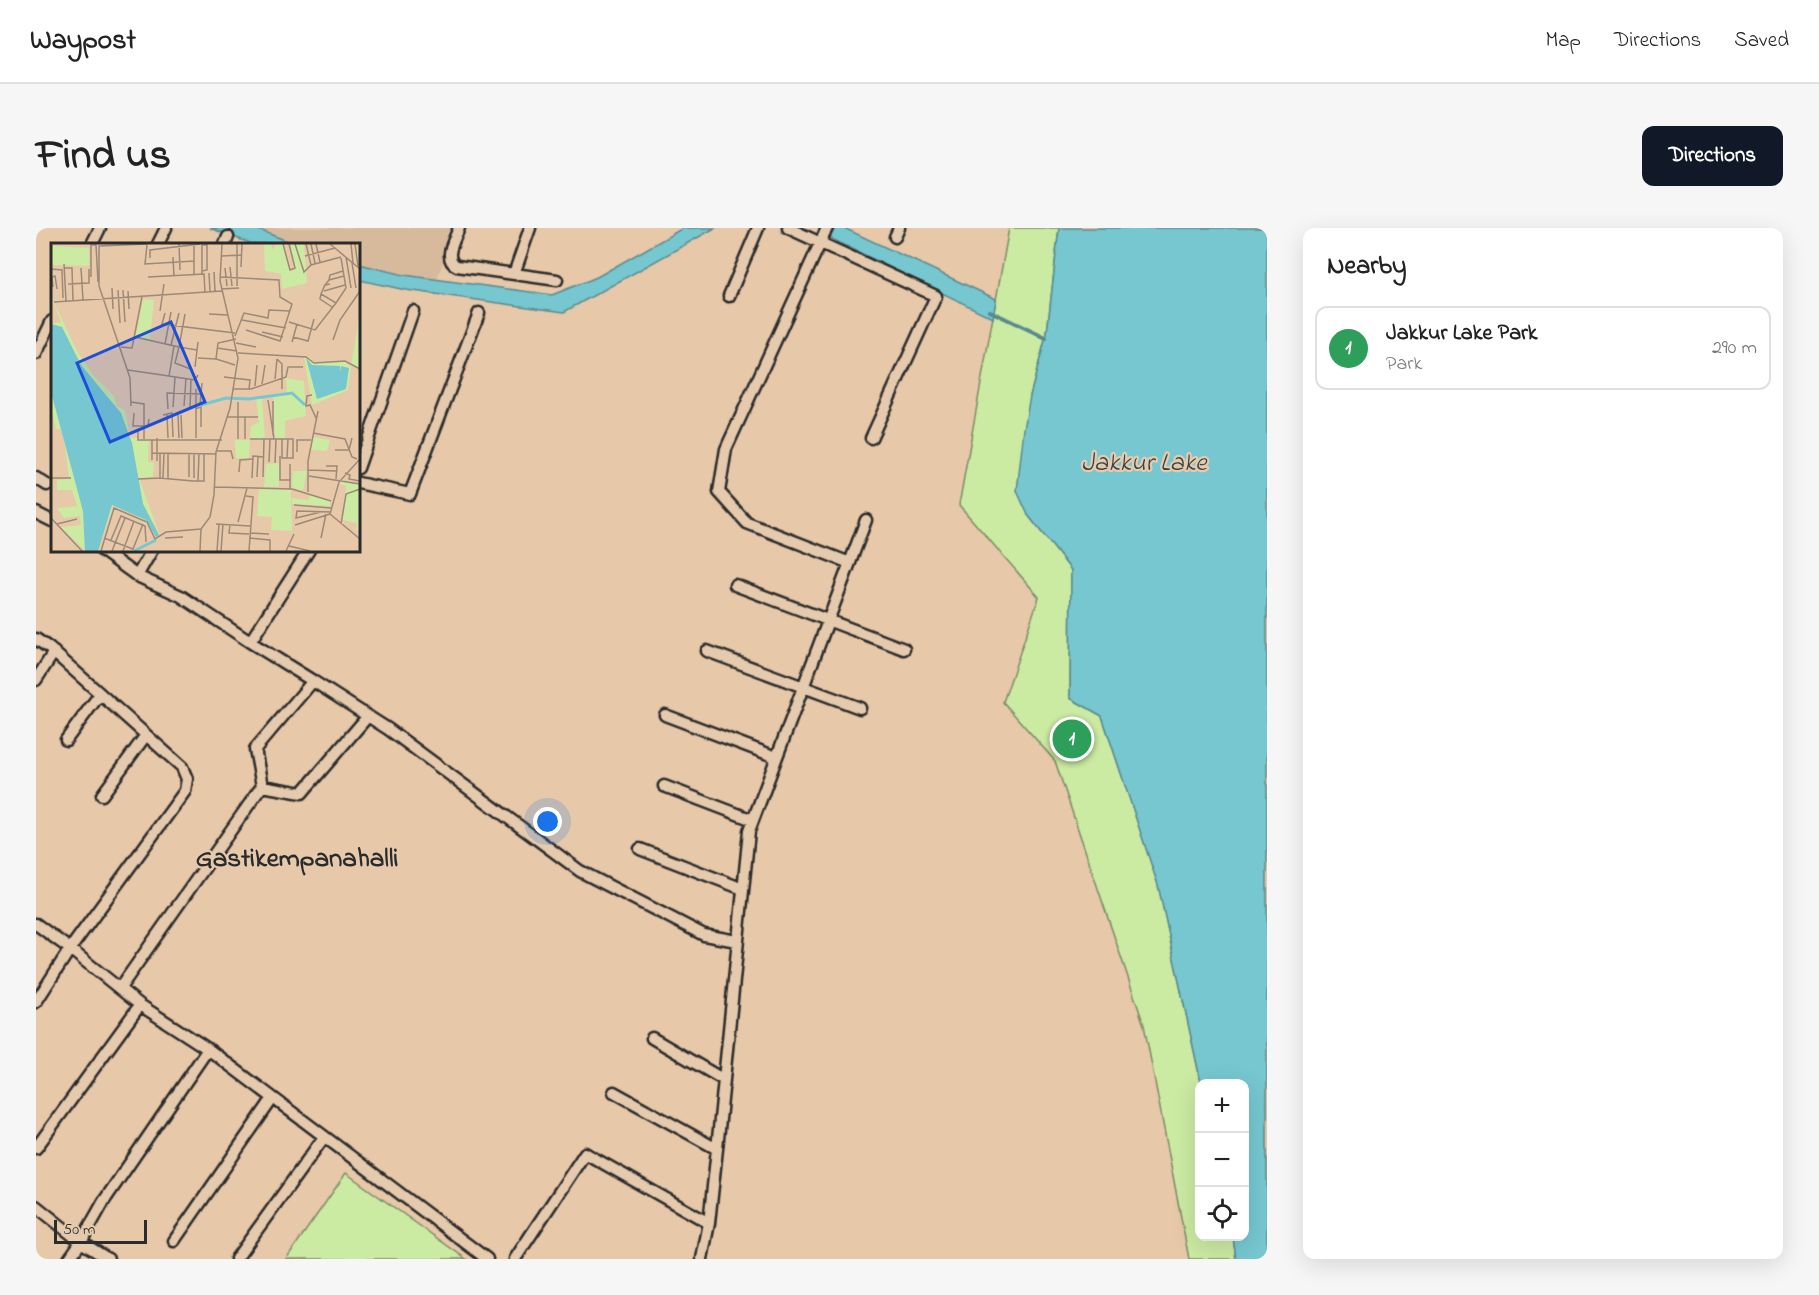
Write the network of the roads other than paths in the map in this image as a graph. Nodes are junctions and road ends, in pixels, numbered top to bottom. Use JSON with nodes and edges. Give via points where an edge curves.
{"nodes":[{"id":1,"x":100,"y":228,"type":"edge"},
{"id":2,"x":166,"y":228,"type":"edge"},
{"id":3,"x":459,"y":228,"type":"edge"},
{"id":4,"x":530,"y":228,"type":"edge"},
{"id":5,"x":758,"y":228,"type":"edge"},
{"id":6,"x":788,"y":228,"type":"edge"},
{"id":7,"x":827,"y":228,"type":"edge"},
{"id":8,"x":92,"y":243,"type":"edge"},
{"id":9,"x":158,"y":243,"type":"edge"},
{"id":10,"x":820,"y":243,"type":"junction"},
{"id":11,"x":514,"y":274,"type":"junction"},
{"id":12,"x":557,"y":280,"type":"dead end"},
{"id":13,"x":729,"y":296,"type":"dead end"},
{"id":14,"x":413,"y":311,"type":"dead end"},
{"id":15,"x":479,"y":312,"type":"dead end"},
{"id":16,"x":49,"y":335,"type":"edge"},
{"id":17,"x":36,"y":354,"type":"edge"},
{"id":18,"x":871,"y":438,"type":"dead end"},
{"id":19,"x":360,"y":462,"type":"edge"},
{"id":20,"x":36,"y":477,"type":"edge"},
{"id":21,"x":360,"y":483,"type":"edge"},
{"id":22,"x":47,"y":485,"type":"dead end"},
{"id":23,"x":36,"y":513,"type":"edge"},
{"id":24,"x":51,"y":520,"type":"edge"},
{"id":25,"x":866,"y":520,"type":"dead end"},
{"id":26,"x":103,"y":552,"type":"edge"},
{"id":27,"x":151,"y":552,"type":"edge"},
{"id":28,"x":308,"y":552,"type":"edge"},
{"id":29,"x":850,"y":563,"type":"junction"},
{"id":30,"x":137,"y":576,"type":"junction"},
{"id":31,"x":735,"y":585,"type":"dead end"},
{"id":32,"x":828,"y":620,"type":"junction"},
{"id":33,"x":36,"y":639,"type":"edge"},
{"id":34,"x":250,"y":642,"type":"junction"},
{"id":35,"x":904,"y":649,"type":"dead end"},
{"id":36,"x":707,"y":651,"type":"dead end"},
{"id":37,"x":54,"y":652,"type":"junction"},
{"id":38,"x":36,"y":680,"type":"edge"},
{"id":39,"x":314,"y":681,"type":"junction"},
{"id":40,"x":803,"y":687,"type":"junction"},
{"id":41,"x":100,"y":693,"type":"junction"},
{"id":42,"x":860,"y":708,"type":"dead end"},
{"id":43,"x":665,"y":715,"type":"dead end"},
{"id":44,"x":368,"y":716,"type":"junction"},
{"id":45,"x":147,"y":735,"type":"junction"},
{"id":46,"x":66,"y":740,"type":"dead end"},
{"id":47,"x":777,"y":757,"type":"junction"},
{"id":48,"x":262,"y":786,"type":"junction"},
{"id":49,"x":664,"y":786,"type":"dead end"},
{"id":50,"x":102,"y":795,"type":"dead end"},
{"id":51,"x":753,"y":820,"type":"junction"},
{"id":52,"x":640,"y":849,"type":"dead end"},
{"id":53,"x":743,"y":889,"type":"junction"},
{"id":54,"x":36,"y":924,"type":"edge"},
{"id":55,"x":737,"y":941,"type":"junction"},
{"id":56,"x":70,"y":949,"type":"junction"},
{"id":57,"x":120,"y":988,"type":"junction"},
{"id":58,"x":36,"y":1002,"type":"edge"},
{"id":59,"x":140,"y":1005,"type":"junction"},
{"id":60,"x":652,"y":1038,"type":"dead end"},
{"id":61,"x":208,"y":1049,"type":"junction"},
{"id":62,"x":724,"y":1080,"type":"junction"},
{"id":63,"x":614,"y":1092,"type":"dead end"},
{"id":64,"x":273,"y":1098,"type":"junction"},
{"id":65,"x":324,"y":1137,"type":"junction"},
{"id":66,"x":36,"y":1148,"type":"edge"},
{"id":67,"x":717,"y":1149,"type":"junction"},
{"id":68,"x":36,"y":1206,"type":"edge"},
{"id":69,"x":709,"y":1223,"type":"junction"},
{"id":70,"x":174,"y":1241,"type":"dead end"},
{"id":71,"x":81,"y":1242,"type":"junction"},
{"id":72,"x":69,"y":1259,"type":"edge"},
{"id":73,"x":108,"y":1259,"type":"edge"},
{"id":74,"x":236,"y":1259,"type":"edge"},
{"id":75,"x":487,"y":1259,"type":"edge"},
{"id":76,"x":515,"y":1259,"type":"edge"},
{"id":77,"x":702,"y":1259,"type":"edge"}],
"edges":[{"from":1,"to":8,"type":"street"},
{"from":2,"to":9,"type":"street"},
{"from":3,"to":11,"type":"street","via":[[450,252],[452,264]]},
{"from":4,"to":11,"type":"street"},
{"from":5,"to":13,"type":"street"},
{"from":6,"to":10,"type":"street"},
{"from":7,"to":10,"type":"street"},
{"from":10,"to":18,"type":"street","via":[[936,296]]},
{"from":10,"to":29,"type":"street","via":[[726,449],[719,492],[747,523]]},
{"from":11,"to":12,"type":"street"},
{"from":14,"to":19,"type":"street"},
{"from":15,"to":21,"type":"street","via":[[410,495]]},
{"from":16,"to":17,"type":"street"},
{"from":20,"to":22,"type":"street"},
{"from":23,"to":24,"type":"street"},
{"from":25,"to":29,"type":"street"},
{"from":26,"to":30,"type":"street"},
{"from":27,"to":30,"type":"street"},
{"from":28,"to":34,"type":"street"},
{"from":29,"to":32,"type":"street"},
{"from":30,"to":34,"type":"street","via":[[181,596]]},
{"from":31,"to":32,"type":"street"},
{"from":32,"to":35,"type":"street"},
{"from":32,"to":40,"type":"street"},
{"from":33,"to":37,"type":"street"},
{"from":34,"to":39,"type":"street"},
{"from":36,"to":40,"type":"street"},
{"from":37,"to":38,"type":"street"},
{"from":37,"to":41,"type":"street"},
{"from":39,"to":44,"type":"street"},
{"from":39,"to":48,"type":"street","via":[[255,749]]},
{"from":40,"to":42,"type":"street"},
{"from":40,"to":47,"type":"street"},
{"from":41,"to":45,"type":"street"},
{"from":41,"to":46,"type":"street"},
{"from":43,"to":47,"type":"street"},
{"from":44,"to":48,"type":"street","via":[[302,793]]},
{"from":44,"to":55,"type":"street","via":[[580,871],[704,935]]},
{"from":45,"to":50,"type":"street"},
{"from":45,"to":56,"type":"street","via":[[182,767],[187,779],[185,791]]},
{"from":47,"to":51,"type":"street"},
{"from":48,"to":57,"type":"street"},
{"from":49,"to":51,"type":"street"},
{"from":51,"to":53,"type":"street","via":[[748,831]]},
{"from":52,"to":53,"type":"street"},
{"from":53,"to":55,"type":"street"},
{"from":54,"to":56,"type":"street"},
{"from":55,"to":62,"type":"street"},
{"from":56,"to":57,"type":"street"},
{"from":56,"to":58,"type":"street"},
{"from":57,"to":59,"type":"street"},
{"from":59,"to":61,"type":"street"},
{"from":59,"to":66,"type":"street"},
{"from":60,"to":62,"type":"street"},
{"from":61,"to":64,"type":"street"},
{"from":61,"to":71,"type":"street","via":[[104,1200]]},
{"from":62,"to":67,"type":"street"},
{"from":63,"to":67,"type":"street"},
{"from":64,"to":65,"type":"street"},
{"from":64,"to":70,"type":"street"},
{"from":65,"to":74,"type":"street"},
{"from":65,"to":75,"type":"street"},
{"from":67,"to":69,"type":"street"},
{"from":68,"to":71,"type":"street"},
{"from":69,"to":76,"type":"street","via":[[585,1153]]},
{"from":69,"to":77,"type":"street"},
{"from":71,"to":72,"type":"street"},
{"from":71,"to":73,"type":"street"}]}
